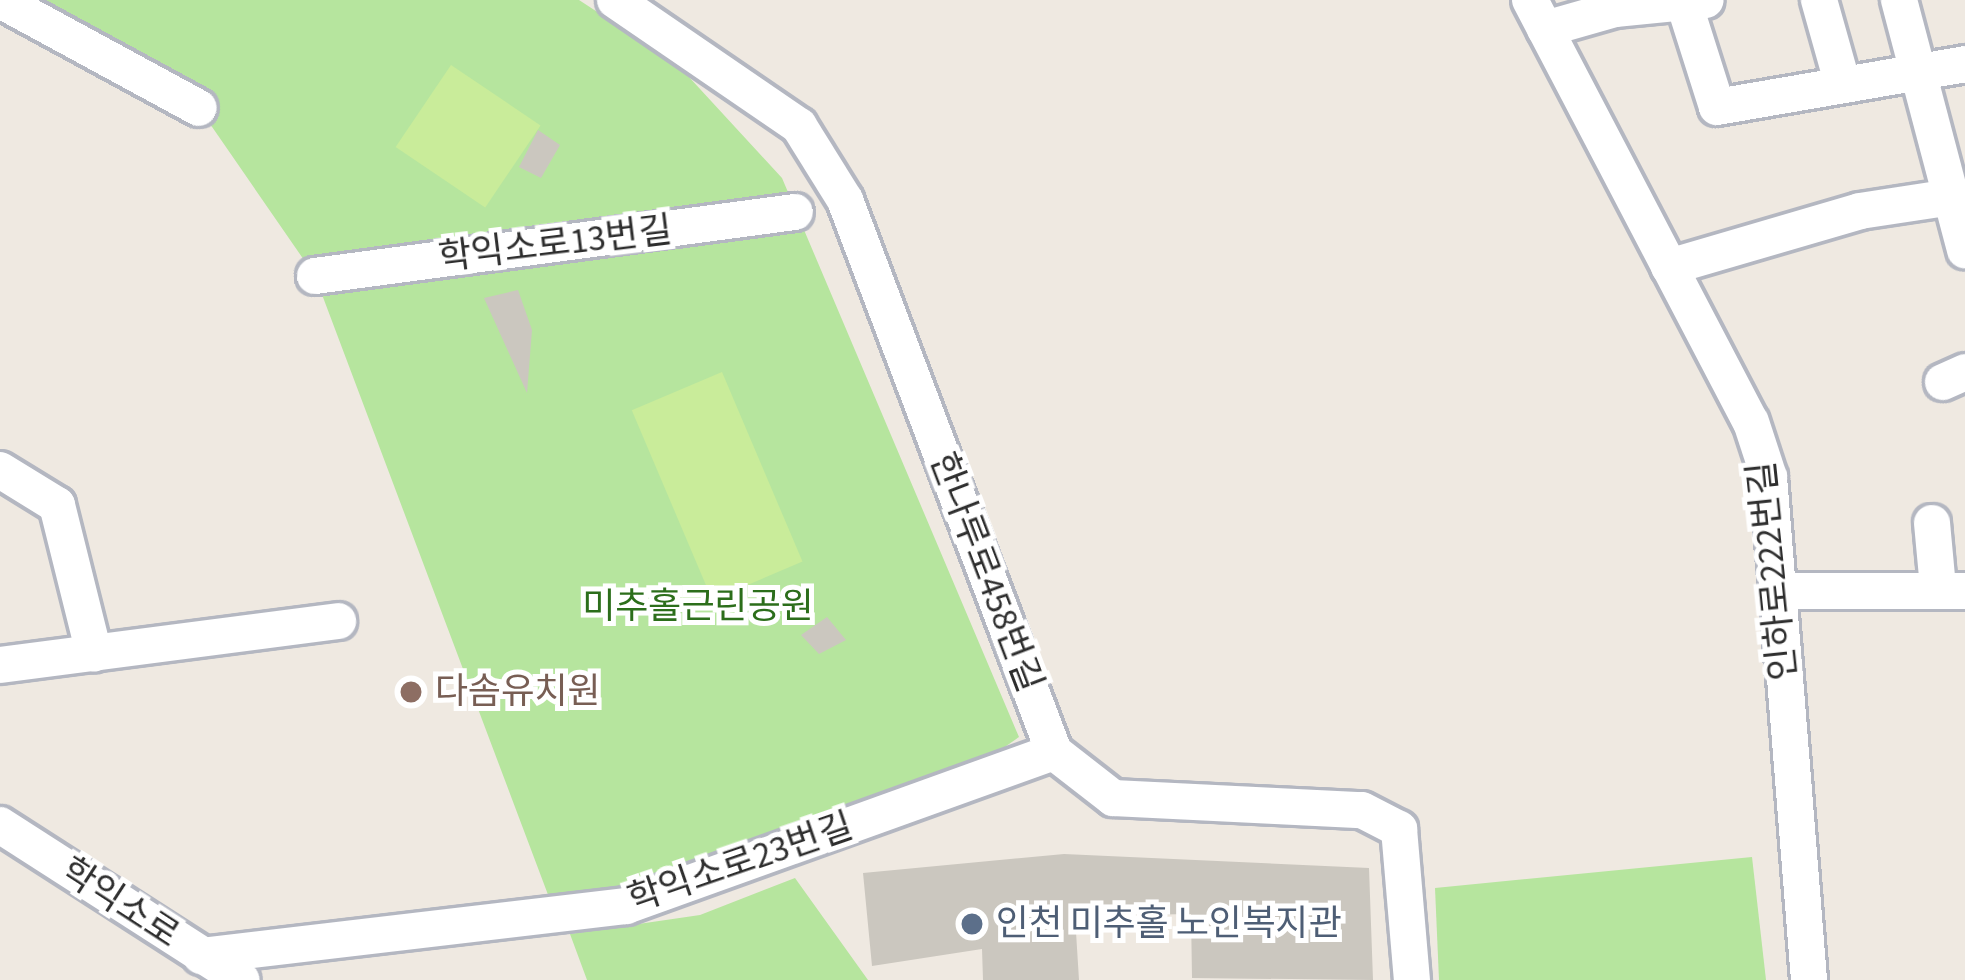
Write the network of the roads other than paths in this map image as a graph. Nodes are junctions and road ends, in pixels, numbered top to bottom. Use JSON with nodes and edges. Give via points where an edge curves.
{"nodes":[{"id":1,"x":0,"y":0,"type":"edge"},
{"id":2,"x":614,"y":0,"type":"edge"},
{"id":3,"x":1819,"y":0,"type":"edge"},
{"id":4,"x":1900,"y":0,"type":"edge"},
{"id":5,"x":1696,"y":1,"type":"edge"},
{"id":6,"x":1538,"y":14,"type":"edge"},
{"id":7,"x":1965,"y":64,"type":"edge"},
{"id":8,"x":1919,"y":75,"type":"junction"},
{"id":9,"x":1841,"y":82,"type":"junction"},
{"id":10,"x":199,"y":108,"type":"dead end"},
{"id":11,"x":1951,"y":197,"type":"junction"},
{"id":12,"x":795,"y":212,"type":"dead end"},
{"id":13,"x":1965,"y":250,"type":"edge"},
{"id":14,"x":1669,"y":267,"type":"junction"},
{"id":15,"x":315,"y":276,"type":"dead end"},
{"id":16,"x":0,"y":470,"type":"edge"},
{"id":17,"x":1933,"y":524,"type":"dead end"},
{"id":18,"x":1951,"y":590,"type":"edge"},
{"id":19,"x":1779,"y":591,"type":"junction"},
{"id":20,"x":338,"y":621,"type":"dead end"},
{"id":21,"x":94,"y":652,"type":"junction"},
{"id":22,"x":0,"y":665,"type":"edge"},
{"id":23,"x":1054,"y":752,"type":"junction"},
{"id":24,"x":0,"y":825,"type":"edge"},
{"id":25,"x":201,"y":956,"type":"junction"},
{"id":26,"x":241,"y":980,"type":"edge"},
{"id":27,"x":1412,"y":980,"type":"edge"},
{"id":28,"x":1809,"y":980,"type":"edge"}],
"edges":[{"from":1,"to":10,"type":"street"},
{"from":2,"to":23,"type":"street","name":"한나루로458번길","via":[[799,126],[844,200]]},
{"from":3,"to":9,"type":"street"},
{"from":4,"to":8,"type":"street"},
{"from":5,"to":6,"type":"street"},
{"from":5,"to":9,"type":"street","via":[[1717,107]]},
{"from":6,"to":14,"type":"street","name":"인하로222번길"},
{"from":7,"to":8,"type":"street"},
{"from":8,"to":9,"type":"street"},
{"from":8,"to":11,"type":"street"},
{"from":11,"to":13,"type":"street"},
{"from":11,"to":14,"type":"street"},
{"from":12,"to":15,"type":"street","name":"학익소로13번길"},
{"from":14,"to":19,"type":"street","name":"인하로222번길","via":[[1763,459]]},
{"from":16,"to":21,"type":"street","via":[[57,505]]},
{"from":17,"to":18,"type":"street"},
{"from":18,"to":19,"type":"street"},
{"from":19,"to":28,"type":"street","name":"인하로222번길"},
{"from":20,"to":21,"type":"street"},
{"from":21,"to":22,"type":"street"},
{"from":23,"to":25,"type":"street","name":"학익소로23번길","via":[[626,905]]},
{"from":23,"to":27,"type":"street","via":[[1113,798],[1362,811],[1399,830]]},
{"from":24,"to":25,"type":"street","name":"학익소로"},
{"from":25,"to":26,"type":"street","name":"학익소로"}]}
